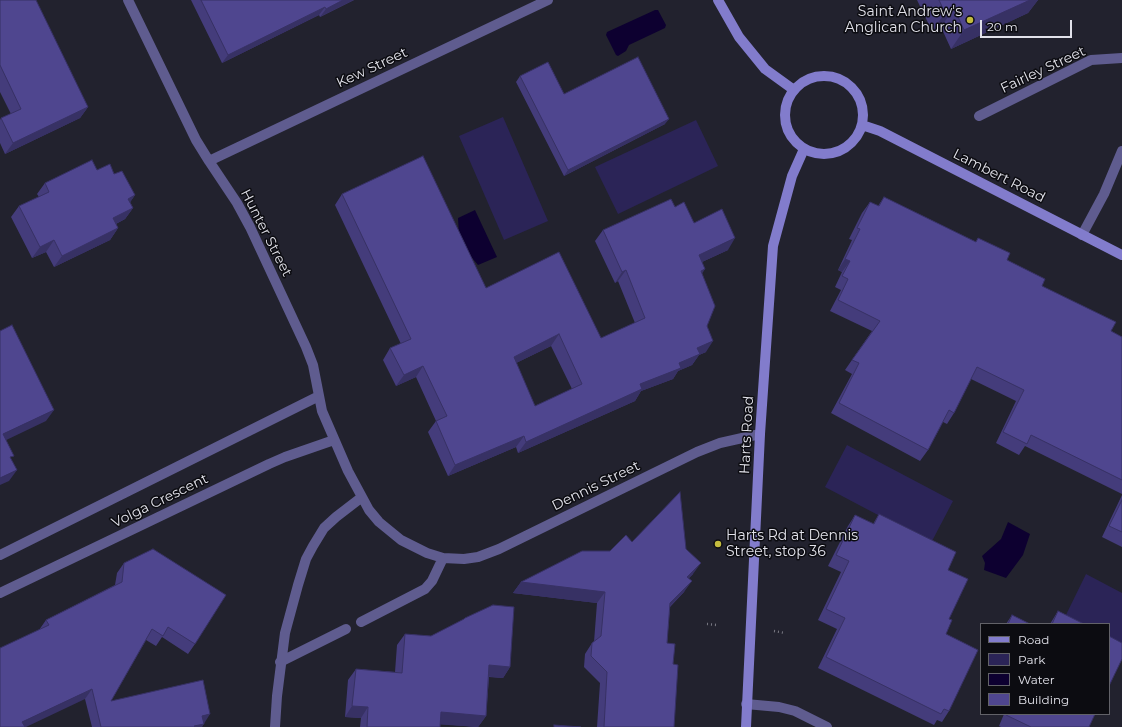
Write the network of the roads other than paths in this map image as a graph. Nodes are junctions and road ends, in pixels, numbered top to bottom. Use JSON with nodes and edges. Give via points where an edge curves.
{"nodes":[{"id":1,"x":128,"y":0,"type":"edge"},
{"id":2,"x":548,"y":0,"type":"edge"},
{"id":3,"x":718,"y":0,"type":"edge"},
{"id":4,"x":1122,"y":58,"type":"edge"},
{"id":5,"x":794,"y":90,"type":"junction"},
{"id":6,"x":979,"y":116,"type":"dead end"},
{"id":7,"x":862,"y":125,"type":"junction"},
{"id":8,"x":804,"y":150,"type":"junction"},
{"id":9,"x":1122,"y":151,"type":"edge"},
{"id":10,"x":209,"y":161,"type":"junction"},
{"id":11,"x":1082,"y":235,"type":"junction"},
{"id":12,"x":1122,"y":254,"type":"edge"},
{"id":13,"x":319,"y":396,"type":"junction"},
{"id":14,"x":760,"y":434,"type":"junction"},
{"id":15,"x":334,"y":440,"type":"junction"},
{"id":16,"x":356,"y":487,"type":"joint"},
{"id":17,"x":362,"y":497,"type":"junction"},
{"id":18,"x":0,"y":555,"type":"edge"},
{"id":19,"x":443,"y":558,"type":"junction"},
{"id":20,"x":0,"y":593,"type":"edge"},
{"id":21,"x":361,"y":622,"type":"dead end"},
{"id":22,"x":346,"y":629,"type":"dead end"},
{"id":23,"x":280,"y":662,"type":"junction"},
{"id":24,"x":746,"y":704,"type":"junction"},
{"id":25,"x":275,"y":727,"type":"edge"},
{"id":26,"x":746,"y":727,"type":"edge"},
{"id":27,"x":827,"y":727,"type":"edge"}],
"edges":[{"from":1,"to":10,"type":"street","name":"Hunter Street","via":[[182,112]]},
{"from":2,"to":10,"type":"street","name":"Kew Street"},
{"from":3,"to":5,"type":"main road","via":[[739,37],[765,69]]},
{"from":4,"to":6,"type":"street","name":"Fairley Street","via":[[1091,60]]},
{"from":5,"to":7,"type":"main road","via":[[816,77],[842,80],[852,88],[859,99],[863,112]]},
{"from":5,"to":8,"type":"main road","via":[[787,102],[787,129],[794,141]]},
{"from":7,"to":8,"type":"main road","via":[[850,145],[839,152],[827,155]]},
{"from":7,"to":11,"type":"main road","name":"Lambert Road","via":[[880,131]]},
{"from":8,"to":14,"type":"main road","name":"Harts Road","via":[[792,176],[773,246]]},
{"from":9,"to":11,"type":"street","via":[[1104,194]]},
{"from":10,"to":13,"type":"street","name":"Hunter Street","via":[[243,214],[306,347],[313,365]]},
{"from":11,"to":12,"type":"main road","name":"Lambert Road"},
{"from":13,"to":15,"type":"street","name":"Hunter Street","via":[[322,411]]},
{"from":13,"to":18,"type":"street","name":"Volga Crescent"},
{"from":14,"to":19,"type":"street","name":"Dennis Street","via":[[720,443],[697,452],[499,549],[464,559]]},
{"from":14,"to":24,"type":"main road","name":"Harts Road"},
{"from":15,"to":16,"type":"street","name":"Hunter Street"},
{"from":15,"to":20,"type":"street","name":"Volga Crescent","via":[[285,457]]},
{"from":16,"to":17,"type":"street","name":"Dennis Street"},
{"from":17,"to":19,"type":"street","name":"Dennis Street","via":[[379,522],[401,540],[426,553]]},
{"from":17,"to":23,"type":"street","via":[[327,525],[309,553],[288,619]]},
{"from":19,"to":21,"type":"street","via":[[432,581],[425,589]]},
{"from":22,"to":23,"type":"street"},
{"from":23,"to":25,"type":"street"},
{"from":24,"to":26,"type":"main road","name":"Harts Road"},
{"from":24,"to":27,"type":"street","via":[[778,707]]}]}
